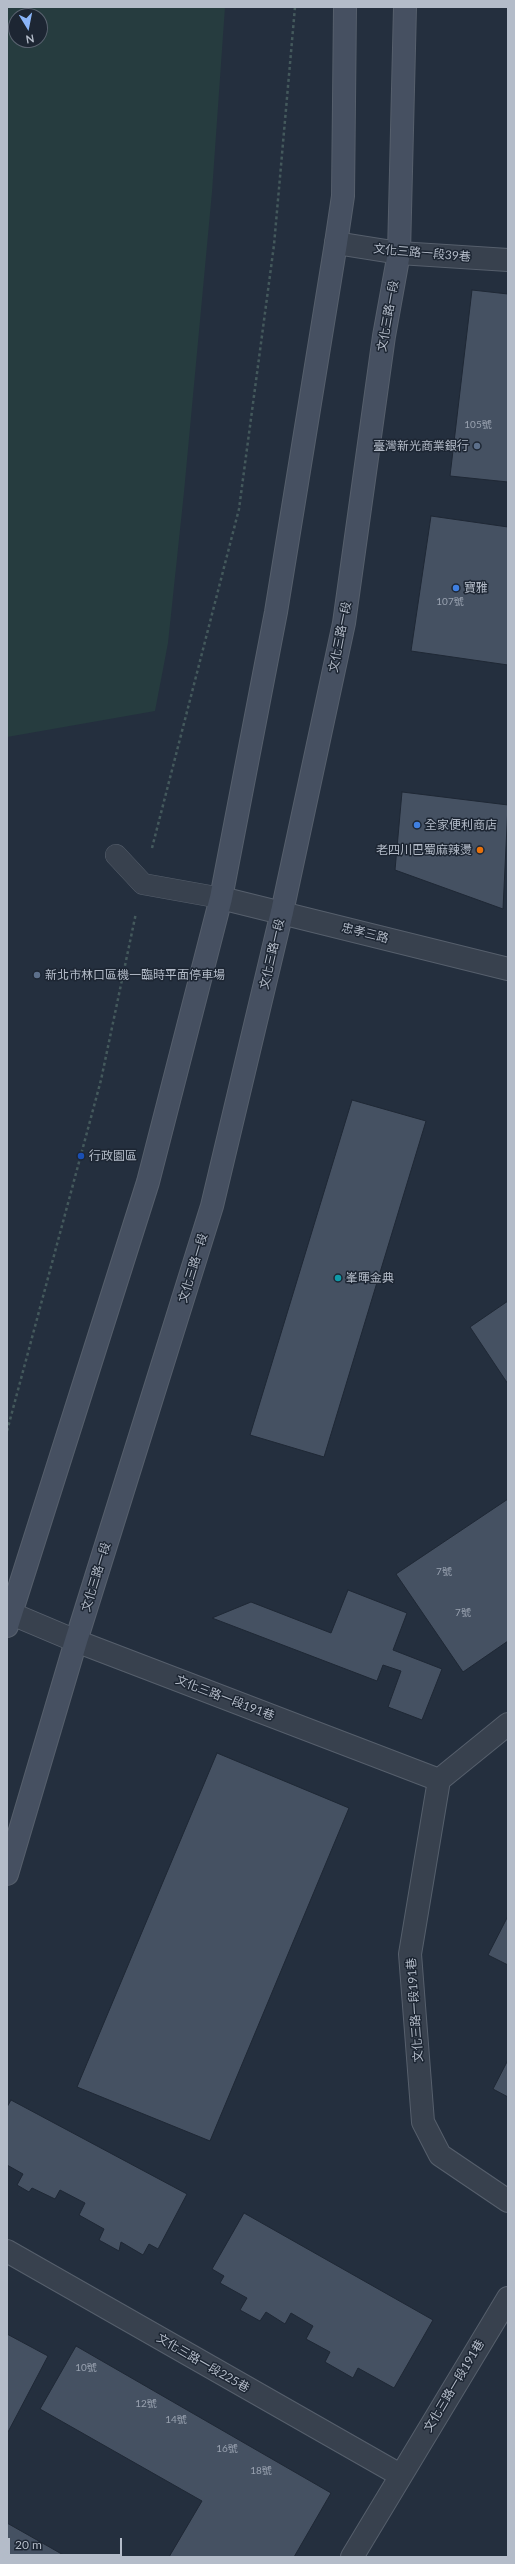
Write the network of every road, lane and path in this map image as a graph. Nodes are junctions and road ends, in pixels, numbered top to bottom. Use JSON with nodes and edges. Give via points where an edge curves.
{"nodes":[{"id":1,"x":295,"y":7,"type":"edge"},
{"id":2,"x":345,"y":7,"type":"edge"},
{"id":3,"x":405,"y":7,"type":"edge"},
{"id":4,"x":336,"y":243,"type":"junction"},
{"id":5,"x":399,"y":253,"type":"junction"},
{"id":6,"x":508,"y":260,"type":"edge"},
{"id":7,"x":116,"y":855,"type":"dead end"},
{"id":8,"x":143,"y":884,"type":"junction"},
{"id":9,"x":221,"y":898,"type":"junction"},
{"id":10,"x":282,"y":912,"type":"junction"},
{"id":11,"x":508,"y":969,"type":"edge"},
{"id":12,"x":7,"y":1431,"type":"edge"},
{"id":13,"x":9,"y":1620,"type":"edge"},
{"id":14,"x":76,"y":1641,"type":"junction"},
{"id":15,"x":508,"y":1724,"type":"edge"},
{"id":16,"x":439,"y":1780,"type":"junction"},
{"id":17,"x":7,"y":1874,"type":"edge"},
{"id":18,"x":508,"y":2201,"type":"edge"},
{"id":19,"x":7,"y":2251,"type":"edge"},
{"id":20,"x":508,"y":2298,"type":"edge"},
{"id":21,"x":400,"y":2475,"type":"junction"},
{"id":22,"x":352,"y":2557,"type":"edge"}],
"edges":[{"from":1,"to":8,"type":"path","via":[[274,246],[239,509]]},
{"from":2,"to":4,"type":"street","via":[[343,196]]},
{"from":3,"to":5,"type":"street","name":"文化三路一段"},
{"from":4,"to":5,"type":"street","name":"文化三路一段39巷"},
{"from":4,"to":9,"type":"street","via":[[276,612]]},
{"from":5,"to":6,"type":"street","name":"文化三路一段39巷"},
{"from":5,"to":10,"type":"street","name":"文化三路一段","via":[[384,336],[344,623]]},
{"from":7,"to":8,"type":"lane"},
{"from":8,"to":9,"type":"lane"},
{"from":8,"to":12,"type":"path","via":[[101,1080]]},
{"from":9,"to":10,"type":"street","name":"忠孝三路"},
{"from":9,"to":13,"type":"street","via":[[148,1182]]},
{"from":10,"to":11,"type":"street","name":"忠孝三路"},
{"from":10,"to":14,"type":"street","name":"文化三路一段","via":[[212,1206]]},
{"from":13,"to":14,"type":"street","name":"文化三路一段191巷"},
{"from":14,"to":16,"type":"street","name":"文化三路一段191巷"},
{"from":14,"to":17,"type":"street","name":"文化三路一段"},
{"from":15,"to":16,"type":"street"},
{"from":16,"to":18,"type":"street","name":"文化三路一段191巷","via":[[410,1954],[423,2122],[440,2155]]},
{"from":19,"to":21,"type":"street","name":"文化三路一段225巷"},
{"from":20,"to":21,"type":"street","name":"文化三路一段191巷"},
{"from":21,"to":22,"type":"street","name":"文化三路一段191巷"}]}
